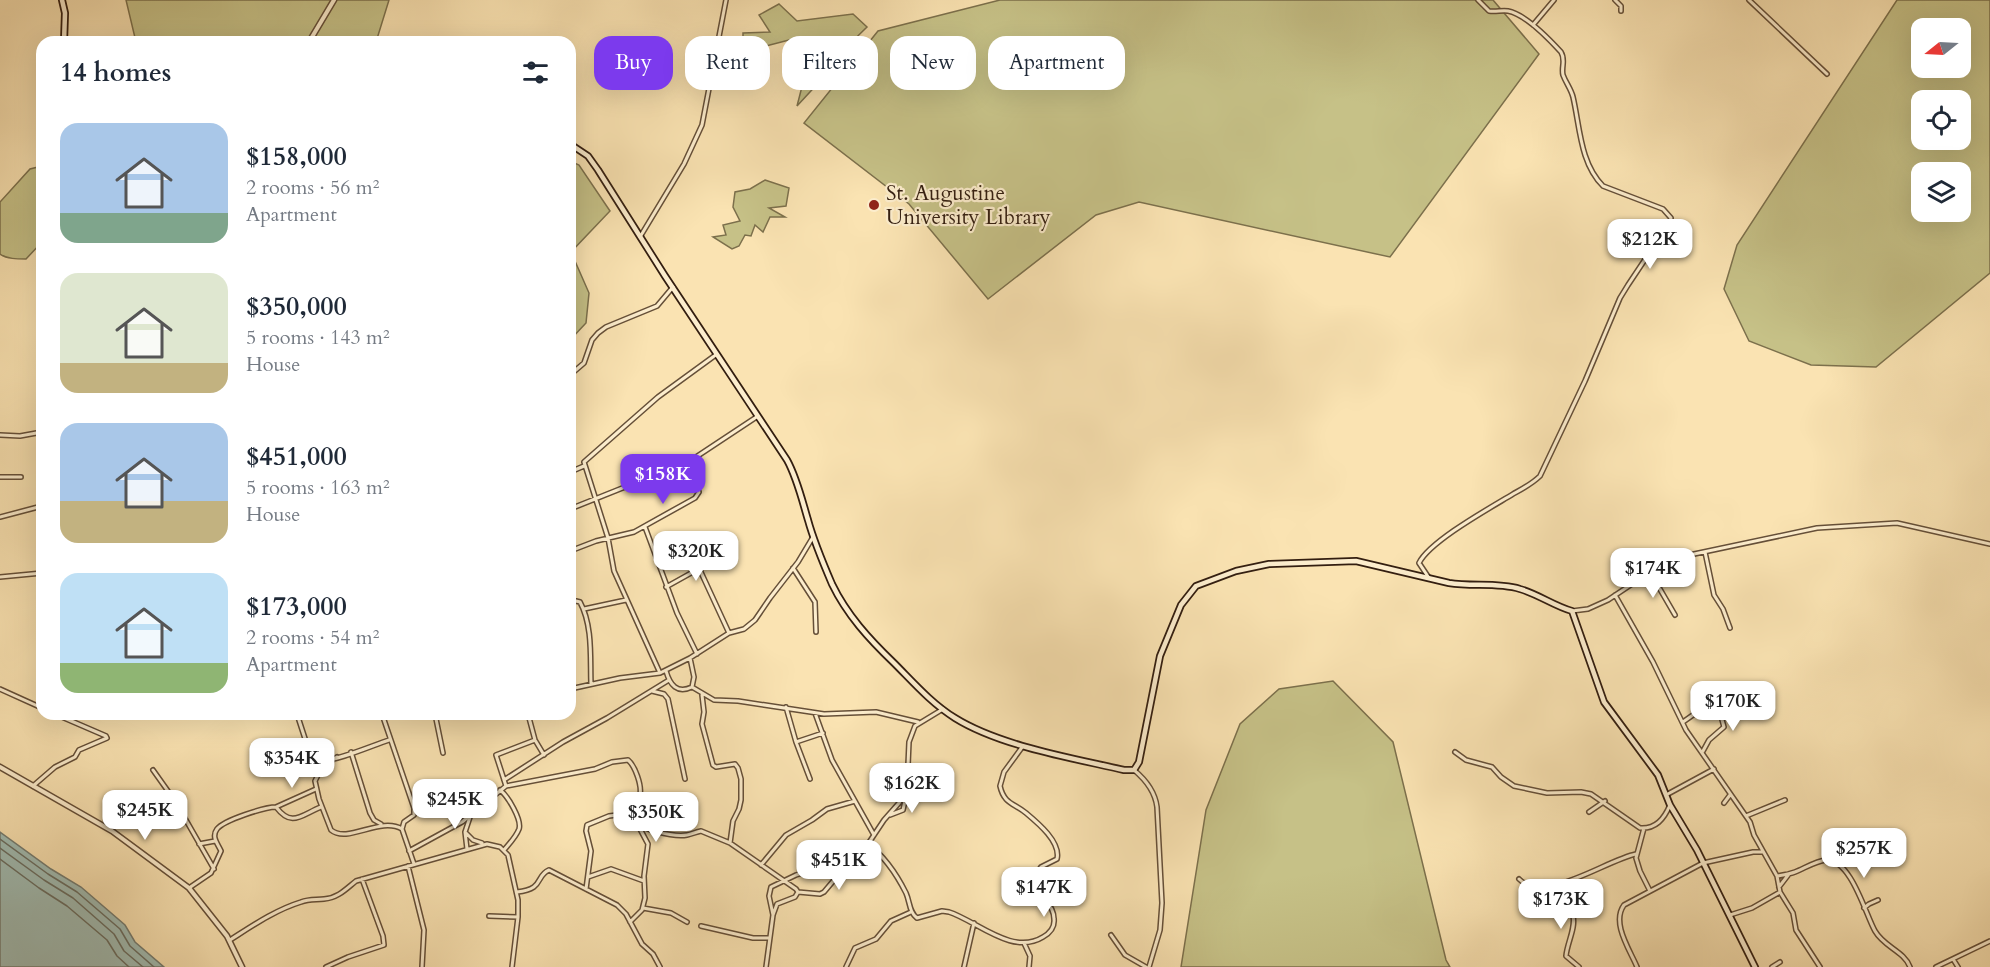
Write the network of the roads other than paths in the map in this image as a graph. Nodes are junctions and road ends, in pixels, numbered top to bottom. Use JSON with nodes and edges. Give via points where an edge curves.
{"nodes":[{"id":1,"x":62,"y":0,"type":"edge"},
{"id":2,"x":334,"y":0,"type":"edge"},
{"id":3,"x":726,"y":0,"type":"edge"},
{"id":4,"x":1478,"y":0,"type":"edge"},
{"id":5,"x":1554,"y":0,"type":"edge"},
{"id":6,"x":1615,"y":0,"type":"edge"},
{"id":7,"x":1749,"y":0,"type":"edge"},
{"id":8,"x":1621,"y":11,"type":"dead end"},
{"id":9,"x":1533,"y":25,"type":"junction"},
{"id":10,"x":64,"y":36,"type":"edge"},
{"id":11,"x":313,"y":36,"type":"edge"},
{"id":12,"x":1827,"y":74,"type":"dead end"},
{"id":13,"x":576,"y":148,"type":"edge"},
{"id":14,"x":640,"y":237,"type":"junction"},
{"id":15,"x":673,"y":287,"type":"junction"},
{"id":16,"x":717,"y":354,"type":"junction"},
{"id":17,"x":576,"y":370,"type":"edge"},
{"id":18,"x":758,"y":416,"type":"junction"},
{"id":19,"x":36,"y":433,"type":"edge"},
{"id":20,"x":0,"y":435,"type":"edge"},
{"id":21,"x":690,"y":461,"type":"junction"},
{"id":22,"x":584,"y":466,"type":"junction"},
{"id":23,"x":576,"y":469,"type":"edge"},
{"id":24,"x":0,"y":477,"type":"edge"},
{"id":25,"x":21,"y":477,"type":"dead end"},
{"id":26,"x":596,"y":500,"type":"junction"},
{"id":27,"x":576,"y":507,"type":"edge"},
{"id":28,"x":36,"y":508,"type":"edge"},
{"id":29,"x":0,"y":517,"type":"edge"},
{"id":30,"x":645,"y":527,"type":"junction"},
{"id":31,"x":813,"y":537,"type":"junction"},
{"id":32,"x":608,"y":538,"type":"junction"},
{"id":33,"x":1990,"y":544,"type":"edge"},
{"id":34,"x":576,"y":549,"type":"edge"},
{"id":35,"x":1705,"y":552,"type":"junction"},
{"id":36,"x":718,"y":558,"type":"dead end"},
{"id":37,"x":699,"y":568,"type":"junction"},
{"id":38,"x":793,"y":568,"type":"junction"},
{"id":39,"x":1650,"y":572,"type":"junction"},
{"id":40,"x":36,"y":573,"type":"edge"},
{"id":41,"x":0,"y":576,"type":"edge"},
{"id":42,"x":1430,"y":580,"type":"junction"},
{"id":43,"x":666,"y":586,"type":"junction"},
{"id":44,"x":1615,"y":596,"type":"junction"},
{"id":45,"x":626,"y":600,"type":"junction"},
{"id":46,"x":576,"y":602,"type":"edge"},
{"id":47,"x":584,"y":609,"type":"junction"},
{"id":48,"x":1572,"y":611,"type":"junction"},
{"id":49,"x":1676,"y":615,"type":"dead end"},
{"id":50,"x":1730,"y":628,"type":"dead end"},
{"id":51,"x":816,"y":632,"type":"dead end"},
{"id":52,"x":729,"y":633,"type":"junction"},
{"id":53,"x":697,"y":654,"type":"junction"},
{"id":54,"x":690,"y":658,"type":"junction"},
{"id":55,"x":666,"y":670,"type":"junction"},
{"id":56,"x":660,"y":673,"type":"junction"},
{"id":57,"x":669,"y":680,"type":"junction"},
{"id":58,"x":591,"y":684,"type":"junction"},
{"id":59,"x":692,"y":687,"type":"junction"},
{"id":60,"x":576,"y":688,"type":"edge"},
{"id":61,"x":0,"y":689,"type":"edge"},
{"id":62,"x":650,"y":691,"type":"junction"},
{"id":63,"x":1733,"y":691,"type":"dead end"},
{"id":64,"x":702,"y":695,"type":"junction"},
{"id":65,"x":1746,"y":698,"type":"dead end"},
{"id":66,"x":36,"y":705,"type":"edge"},
{"id":67,"x":1716,"y":705,"type":"junction"},
{"id":68,"x":786,"y":707,"type":"junction"},
{"id":69,"x":943,"y":709,"type":"junction"},
{"id":70,"x":815,"y":713,"type":"junction"},
{"id":71,"x":69,"y":720,"type":"edge"},
{"id":72,"x":299,"y":720,"type":"edge"},
{"id":73,"x":384,"y":720,"type":"edge"},
{"id":74,"x":436,"y":720,"type":"edge"},
{"id":75,"x":530,"y":720,"type":"edge"},
{"id":76,"x":919,"y":722,"type":"junction"},
{"id":77,"x":1683,"y":722,"type":"junction"},
{"id":78,"x":823,"y":733,"type":"junction"},
{"id":79,"x":389,"y":740,"type":"junction"},
{"id":80,"x":535,"y":740,"type":"junction"},
{"id":81,"x":796,"y":742,"type":"junction"},
{"id":82,"x":1024,"y":745,"type":"junction"},
{"id":83,"x":351,"y":752,"type":"junction"},
{"id":84,"x":1455,"y":752,"type":"dead end"},
{"id":85,"x":443,"y":753,"type":"dead end"},
{"id":86,"x":1703,"y":753,"type":"junction"},
{"id":87,"x":544,"y":754,"type":"junction"},
{"id":88,"x":337,"y":757,"type":"junction"},
{"id":89,"x":0,"y":767,"type":"edge"},
{"id":90,"x":1714,"y":769,"type":"junction"},
{"id":91,"x":153,"y":770,"type":"dead end"},
{"id":92,"x":1134,"y":770,"type":"junction"},
{"id":93,"x":685,"y":779,"type":"dead end"},
{"id":94,"x":504,"y":780,"type":"junction"},
{"id":95,"x":810,"y":780,"type":"dead end"},
{"id":96,"x":33,"y":786,"type":"junction"},
{"id":97,"x":506,"y":786,"type":"junction"},
{"id":98,"x":907,"y":788,"type":"junction"},
{"id":99,"x":316,"y":789,"type":"junction"},
{"id":100,"x":500,"y":790,"type":"junction"},
{"id":101,"x":1666,"y":795,"type":"junction"},
{"id":102,"x":1730,"y":795,"type":"junction"},
{"id":103,"x":1785,"y":800,"type":"dead end"},
{"id":104,"x":855,"y":801,"type":"junction"},
{"id":105,"x":1605,"y":801,"type":"junction"},
{"id":106,"x":1724,"y":803,"type":"dead end"},
{"id":107,"x":1670,"y":805,"type":"junction"},
{"id":108,"x":276,"y":807,"type":"junction"},
{"id":109,"x":321,"y":807,"type":"junction"},
{"id":110,"x":1589,"y":812,"type":"dead end"},
{"id":111,"x":633,"y":813,"type":"junction"},
{"id":112,"x":888,"y":815,"type":"junction"},
{"id":113,"x":471,"y":816,"type":"junction"},
{"id":114,"x":1746,"y":816,"type":"junction"},
{"id":115,"x":382,"y":825,"type":"junction"},
{"id":116,"x":639,"y":825,"type":"junction"},
{"id":117,"x":1644,"y":828,"type":"junction"},
{"id":118,"x":402,"y":829,"type":"junction"},
{"id":119,"x":465,"y":832,"type":"junction"},
{"id":120,"x":874,"y":835,"type":"junction"},
{"id":121,"x":215,"y":841,"type":"junction"},
{"id":122,"x":198,"y":843,"type":"junction"},
{"id":123,"x":730,"y":843,"type":"junction"},
{"id":124,"x":487,"y":844,"type":"junction"},
{"id":125,"x":868,"y":844,"type":"junction"},
{"id":126,"x":467,"y":849,"type":"junction"},
{"id":127,"x":504,"y":849,"type":"junction"},
{"id":128,"x":409,"y":851,"type":"junction"},
{"id":129,"x":1764,"y":852,"type":"junction"},
{"id":130,"x":1636,"y":854,"type":"junction"},
{"id":131,"x":834,"y":861,"type":"junction"},
{"id":132,"x":1703,"y":863,"type":"junction"},
{"id":133,"x":414,"y":864,"type":"junction"},
{"id":134,"x":761,"y":865,"type":"junction"},
{"id":135,"x":408,"y":866,"type":"junction"},
{"id":136,"x":214,"y":869,"type":"junction"},
{"id":137,"x":1789,"y":874,"type":"junction"},
{"id":138,"x":1777,"y":876,"type":"junction"},
{"id":139,"x":588,"y":877,"type":"junction"},
{"id":140,"x":362,"y":879,"type":"junction"},
{"id":141,"x":1519,"y":879,"type":"dead end"},
{"id":142,"x":782,"y":880,"type":"junction"},
{"id":143,"x":644,"y":881,"type":"junction"},
{"id":144,"x":1564,"y":883,"type":"junction"},
{"id":145,"x":189,"y":888,"type":"junction"},
{"id":146,"x":586,"y":889,"type":"junction"},
{"id":147,"x":1780,"y":890,"type":"junction"},
{"id":148,"x":1650,"y":891,"type":"junction"},
{"id":149,"x":517,"y":892,"type":"junction"},
{"id":150,"x":798,"y":892,"type":"junction"},
{"id":151,"x":1878,"y":900,"type":"dead end"},
{"id":152,"x":643,"y":908,"type":"junction"},
{"id":153,"x":1864,"y":908,"type":"junction"},
{"id":154,"x":911,"y":912,"type":"junction"},
{"id":155,"x":773,"y":915,"type":"junction"},
{"id":156,"x":489,"y":916,"type":"dead end"},
{"id":157,"x":1729,"y":916,"type":"junction"},
{"id":158,"x":518,"y":917,"type":"junction"},
{"id":159,"x":630,"y":922,"type":"junction"},
{"id":160,"x":687,"y":922,"type":"dead end"},
{"id":161,"x":974,"y":923,"type":"junction"},
{"id":162,"x":701,"y":926,"type":"dead end"},
{"id":163,"x":983,"y":928,"type":"junction"},
{"id":164,"x":972,"y":933,"type":"junction"},
{"id":165,"x":1111,"y":935,"type":"dead end"},
{"id":166,"x":769,"y":938,"type":"junction"},
{"id":167,"x":230,"y":940,"type":"junction"},
{"id":168,"x":1990,"y":941,"type":"edge"},
{"id":169,"x":1024,"y":943,"type":"junction"},
{"id":170,"x":1953,"y":959,"type":"junction"},
{"id":171,"x":1780,"y":962,"type":"dead end"},
{"id":172,"x":243,"y":967,"type":"edge"},
{"id":173,"x":326,"y":967,"type":"edge"},
{"id":174,"x":422,"y":967,"type":"edge"},
{"id":175,"x":512,"y":967,"type":"edge"},
{"id":176,"x":660,"y":967,"type":"edge"},
{"id":177,"x":766,"y":967,"type":"edge"},
{"id":178,"x":846,"y":967,"type":"edge"},
{"id":179,"x":964,"y":967,"type":"edge"},
{"id":180,"x":1029,"y":967,"type":"edge"},
{"id":181,"x":1147,"y":967,"type":"edge"},
{"id":182,"x":1579,"y":967,"type":"edge"},
{"id":183,"x":1637,"y":967,"type":"edge"},
{"id":184,"x":1755,"y":967,"type":"edge"},
{"id":185,"x":1772,"y":967,"type":"edge"},
{"id":186,"x":1820,"y":967,"type":"edge"},
{"id":187,"x":1910,"y":967,"type":"edge"},
{"id":188,"x":1936,"y":967,"type":"edge"},
{"id":189,"x":1958,"y":967,"type":"edge"}],
"edges":[{"from":1,"to":10,"type":"main road"},
{"from":2,"to":11,"type":"street"},
{"from":3,"to":14,"type":"street","via":[[699,132]]},
{"from":4,"to":9,"type":"street","via":[[1489,11],[1512,12]]},
{"from":5,"to":9,"type":"street"},
{"from":6,"to":8,"type":"street"},
{"from":7,"to":12,"type":"street"},
{"from":9,"to":42,"type":"street","via":[[1564,58],[1563,75],[1573,96],[1583,149],[1592,172],[1603,186],[1663,210],[1671,218],[1620,298],[1540,476],[1427,553],[1419,563]]},
{"from":13,"to":14,"type":"main road","via":[[593,163]]},
{"from":14,"to":15,"type":"main road"},
{"from":15,"to":16,"type":"main road"},
{"from":15,"to":17,"type":"street","via":[[657,306],[598,333],[584,363]]},
{"from":16,"to":18,"type":"main road"},
{"from":16,"to":22,"type":"street","via":[[635,416],[586,459]]},
{"from":18,"to":21,"type":"street"},
{"from":18,"to":31,"type":"main road","via":[[792,468]]},
{"from":19,"to":20,"type":"street"},
{"from":21,"to":26,"type":"street"},
{"from":21,"to":30,"type":"street","via":[[699,495]]},
{"from":22,"to":23,"type":"street"},
{"from":22,"to":26,"type":"street"},
{"from":24,"to":25,"type":"street"},
{"from":26,"to":27,"type":"street"},
{"from":26,"to":32,"type":"street"},
{"from":28,"to":29,"type":"street"},
{"from":30,"to":32,"type":"street"},
{"from":30,"to":43,"type":"street"},
{"from":31,"to":38,"type":"street"},
{"from":31,"to":69,"type":"main road","via":[[851,617]]},
{"from":32,"to":34,"type":"street"},
{"from":32,"to":45,"type":"street","via":[[614,571]]},
{"from":33,"to":35,"type":"street","via":[[1915,525],[1883,523],[1818,528]]},
{"from":35,"to":39,"type":"street","via":[[1680,557]]},
{"from":35,"to":50,"type":"street","via":[[1714,596]]},
{"from":36,"to":37,"type":"street"},
{"from":37,"to":43,"type":"street"},
{"from":37,"to":52,"type":"street"},
{"from":38,"to":51,"type":"street","via":[[815,603]]},
{"from":38,"to":52,"type":"street","via":[[755,620],[744,629]]},
{"from":39,"to":44,"type":"street"},
{"from":39,"to":49,"type":"street"},
{"from":40,"to":41,"type":"street"},
{"from":42,"to":48,"type":"main road","via":[[1522,589]]},
{"from":42,"to":92,"type":"main road","via":[[1356,561],[1269,564],[1196,586],[1181,605],[1160,656],[1139,762]]},
{"from":43,"to":53,"type":"street"},
{"from":44,"to":48,"type":"street","via":[[1588,609]]},
{"from":44,"to":77,"type":"street"},
{"from":45,"to":47,"type":"street"},
{"from":45,"to":56,"type":"street"},
{"from":46,"to":47,"type":"street"},
{"from":47,"to":58,"type":"street"},
{"from":48,"to":101,"type":"main road","via":[[1604,702],[1653,768]]},
{"from":52,"to":53,"type":"street"},
{"from":53,"to":54,"type":"street"},
{"from":54,"to":55,"type":"street"},
{"from":54,"to":59,"type":"street"},
{"from":55,"to":56,"type":"street"},
{"from":55,"to":57,"type":"street"},
{"from":56,"to":58,"type":"street"},
{"from":57,"to":59,"type":"street","via":[[676,689]]},
{"from":57,"to":62,"type":"street"},
{"from":58,"to":60,"type":"street"},
{"from":59,"to":64,"type":"street"},
{"from":61,"to":66,"type":"street"},
{"from":62,"to":87,"type":"street"},
{"from":62,"to":93,"type":"street","via":[[668,699]]},
{"from":63,"to":67,"type":"street","via":[[1718,697]]},
{"from":64,"to":68,"type":"street","via":[[714,700]]},
{"from":64,"to":123,"type":"street","via":[[702,724],[713,765],[735,764],[741,779],[741,805],[733,821]]},
{"from":65,"to":67,"type":"street"},
{"from":67,"to":77,"type":"street"},
{"from":67,"to":86,"type":"street","via":[[1724,727],[1705,744]]},
{"from":68,"to":70,"type":"street"},
{"from":68,"to":81,"type":"street"},
{"from":69,"to":76,"type":"street"},
{"from":69,"to":82,"type":"main road","via":[[973,727]]},
{"from":70,"to":76,"type":"street","via":[[866,711]]},
{"from":70,"to":78,"type":"street"},
{"from":71,"to":96,"type":"street","via":[[107,738],[79,750]]},
{"from":72,"to":88,"type":"street","via":[[313,759]]},
{"from":73,"to":79,"type":"street"},
{"from":74,"to":85,"type":"street"},
{"from":75,"to":80,"type":"street"},
{"from":76,"to":98,"type":"street","via":[[909,742]]},
{"from":77,"to":86,"type":"street"},
{"from":78,"to":81,"type":"street"},
{"from":78,"to":104,"type":"street","via":[[832,760]]},
{"from":79,"to":83,"type":"street"},
{"from":79,"to":118,"type":"street","via":[[414,808]]},
{"from":80,"to":87,"type":"street"},
{"from":80,"to":94,"type":"street","via":[[496,755]]},
{"from":81,"to":95,"type":"street"},
{"from":82,"to":92,"type":"main road"},
{"from":82,"to":169,"type":"street","via":[[1002,776],[1001,791],[1051,838],[1058,854],[1057,859],[1041,867],[1036,878],[1039,892],[1054,915],[1054,926],[1048,934]]},
{"from":83,"to":88,"type":"street"},
{"from":83,"to":115,"type":"street","via":[[370,813]]},
{"from":84,"to":105,"type":"street","via":[[1466,760],[1492,767],[1514,786],[1547,793],[1586,792]]},
{"from":86,"to":90,"type":"street"},
{"from":87,"to":94,"type":"street"},
{"from":88,"to":99,"type":"street","via":[[318,772]]},
{"from":89,"to":96,"type":"street"},
{"from":90,"to":101,"type":"street"},
{"from":90,"to":102,"type":"street"},
{"from":91,"to":122,"type":"street"},
{"from":92,"to":181,"type":"street","via":[[1149,785],[1157,807],[1162,910],[1160,930]]},
{"from":94,"to":97,"type":"street"},
{"from":96,"to":145,"type":"street","via":[[112,831]]},
{"from":97,"to":100,"type":"street"},
{"from":97,"to":111,"type":"street","via":[[628,760],[633,764],[641,792]]},
{"from":98,"to":112,"type":"street"},
{"from":98,"to":112,"type":"street","via":[[903,810]]},
{"from":99,"to":108,"type":"street"},
{"from":99,"to":109,"type":"street"},
{"from":100,"to":113,"type":"street"},
{"from":100,"to":127,"type":"street","via":[[519,823]]},
{"from":101,"to":107,"type":"main road"},
{"from":102,"to":106,"type":"street"},
{"from":102,"to":114,"type":"street"},
{"from":103,"to":114,"type":"street"},
{"from":104,"to":120,"type":"street"},
{"from":104,"to":134,"type":"street","via":[[827,809],[786,835]]},
{"from":105,"to":110,"type":"street"},
{"from":105,"to":117,"type":"street"},
{"from":107,"to":117,"type":"street","via":[[1660,822]]},
{"from":107,"to":132,"type":"main road"},
{"from":108,"to":109,"type":"street","via":[[292,819]]},
{"from":108,"to":121,"type":"street","via":[[259,809],[222,825]]},
{"from":109,"to":115,"type":"street","via":[[334,833]]},
{"from":111,"to":116,"type":"street"},
{"from":111,"to":139,"type":"street","via":[[609,816],[587,825],[591,851]]},
{"from":112,"to":120,"type":"street"},
{"from":113,"to":119,"type":"street"},
{"from":113,"to":128,"type":"street"},
{"from":114,"to":129,"type":"street"},
{"from":115,"to":118,"type":"street"},
{"from":116,"to":123,"type":"street","via":[[686,836],[701,831]]},
{"from":116,"to":143,"type":"street","via":[[648,844]]},
{"from":117,"to":130,"type":"street"},
{"from":118,"to":128,"type":"street"},
{"from":119,"to":124,"type":"street","via":[[473,840]]},
{"from":119,"to":126,"type":"street"},
{"from":120,"to":125,"type":"street"},
{"from":121,"to":122,"type":"street"},
{"from":121,"to":136,"type":"street","via":[[221,851]]},
{"from":122,"to":136,"type":"street"},
{"from":123,"to":134,"type":"street"},
{"from":124,"to":126,"type":"street"},
{"from":124,"to":127,"type":"street"},
{"from":125,"to":131,"type":"street","via":[[855,854]]},
{"from":125,"to":154,"type":"street","via":[[882,854],[904,890]]},
{"from":126,"to":133,"type":"street"},
{"from":127,"to":149,"type":"street"},
{"from":128,"to":133,"type":"street"},
{"from":129,"to":132,"type":"street"},
{"from":129,"to":138,"type":"street"},
{"from":130,"to":144,"type":"street"},
{"from":130,"to":148,"type":"street"},
{"from":131,"to":142,"type":"street"},
{"from":131,"to":150,"type":"street","via":[[840,873],[824,892]]},
{"from":132,"to":148,"type":"street"},
{"from":132,"to":157,"type":"main road"},
{"from":133,"to":135,"type":"street"},
{"from":134,"to":142,"type":"street"},
{"from":135,"to":140,"type":"street"},
{"from":135,"to":174,"type":"street","via":[[424,930]]},
{"from":136,"to":145,"type":"street"},
{"from":137,"to":138,"type":"street"},
{"from":137,"to":147,"type":"street"},
{"from":137,"to":153,"type":"street","via":[[1830,860],[1851,878]]},
{"from":138,"to":147,"type":"street"},
{"from":139,"to":143,"type":"street","via":[[616,869]]},
{"from":139,"to":146,"type":"street"},
{"from":140,"to":167,"type":"street","via":[[336,897],[296,904]]},
{"from":140,"to":173,"type":"street","via":[[384,945]]},
{"from":141,"to":144,"type":"street","via":[[1533,888]]},
{"from":142,"to":150,"type":"street"},
{"from":142,"to":155,"type":"street","via":[[769,891]]},
{"from":143,"to":152,"type":"street"},
{"from":144,"to":182,"type":"street","via":[[1564,896],[1574,920],[1566,956]]},
{"from":145,"to":167,"type":"street"},
{"from":146,"to":149,"type":"street","via":[[549,870],[535,887]]},
{"from":146,"to":159,"type":"street","via":[[617,905]]},
{"from":147,"to":157,"type":"street","via":[[1752,908]]},
{"from":147,"to":186,"type":"street","via":[[1793,913],[1796,930]]},
{"from":148,"to":183,"type":"street","via":[[1621,909],[1623,934]]},
{"from":149,"to":158,"type":"street"},
{"from":150,"to":155,"type":"street","via":[[777,904]]},
{"from":151,"to":153,"type":"street"},
{"from":152,"to":159,"type":"street"},
{"from":152,"to":160,"type":"street","via":[[671,913]]},
{"from":153,"to":187,"type":"street","via":[[1881,940],[1905,957]]},
{"from":154,"to":161,"type":"street","via":[[919,919],[949,912]]},
{"from":154,"to":178,"type":"street","via":[[891,921],[876,939],[855,948]]},
{"from":155,"to":166,"type":"street"},
{"from":156,"to":158,"type":"street"},
{"from":157,"to":184,"type":"main road"},
{"from":158,"to":175,"type":"street"},
{"from":159,"to":176,"type":"street"},
{"from":161,"to":163,"type":"street"},
{"from":161,"to":164,"type":"street"},
{"from":162,"to":166,"type":"street"},
{"from":163,"to":164,"type":"street"},
{"from":163,"to":169,"type":"street","via":[[1003,939]]},
{"from":164,"to":179,"type":"street"},
{"from":165,"to":181,"type":"street","via":[[1125,955]]},
{"from":166,"to":177,"type":"street"},
{"from":167,"to":172,"type":"street"},
{"from":168,"to":170,"type":"street"},
{"from":169,"to":180,"type":"street","via":[[1030,956]]},
{"from":170,"to":188,"type":"street"},
{"from":170,"to":189,"type":"street"},
{"from":171,"to":185,"type":"street"}]}
